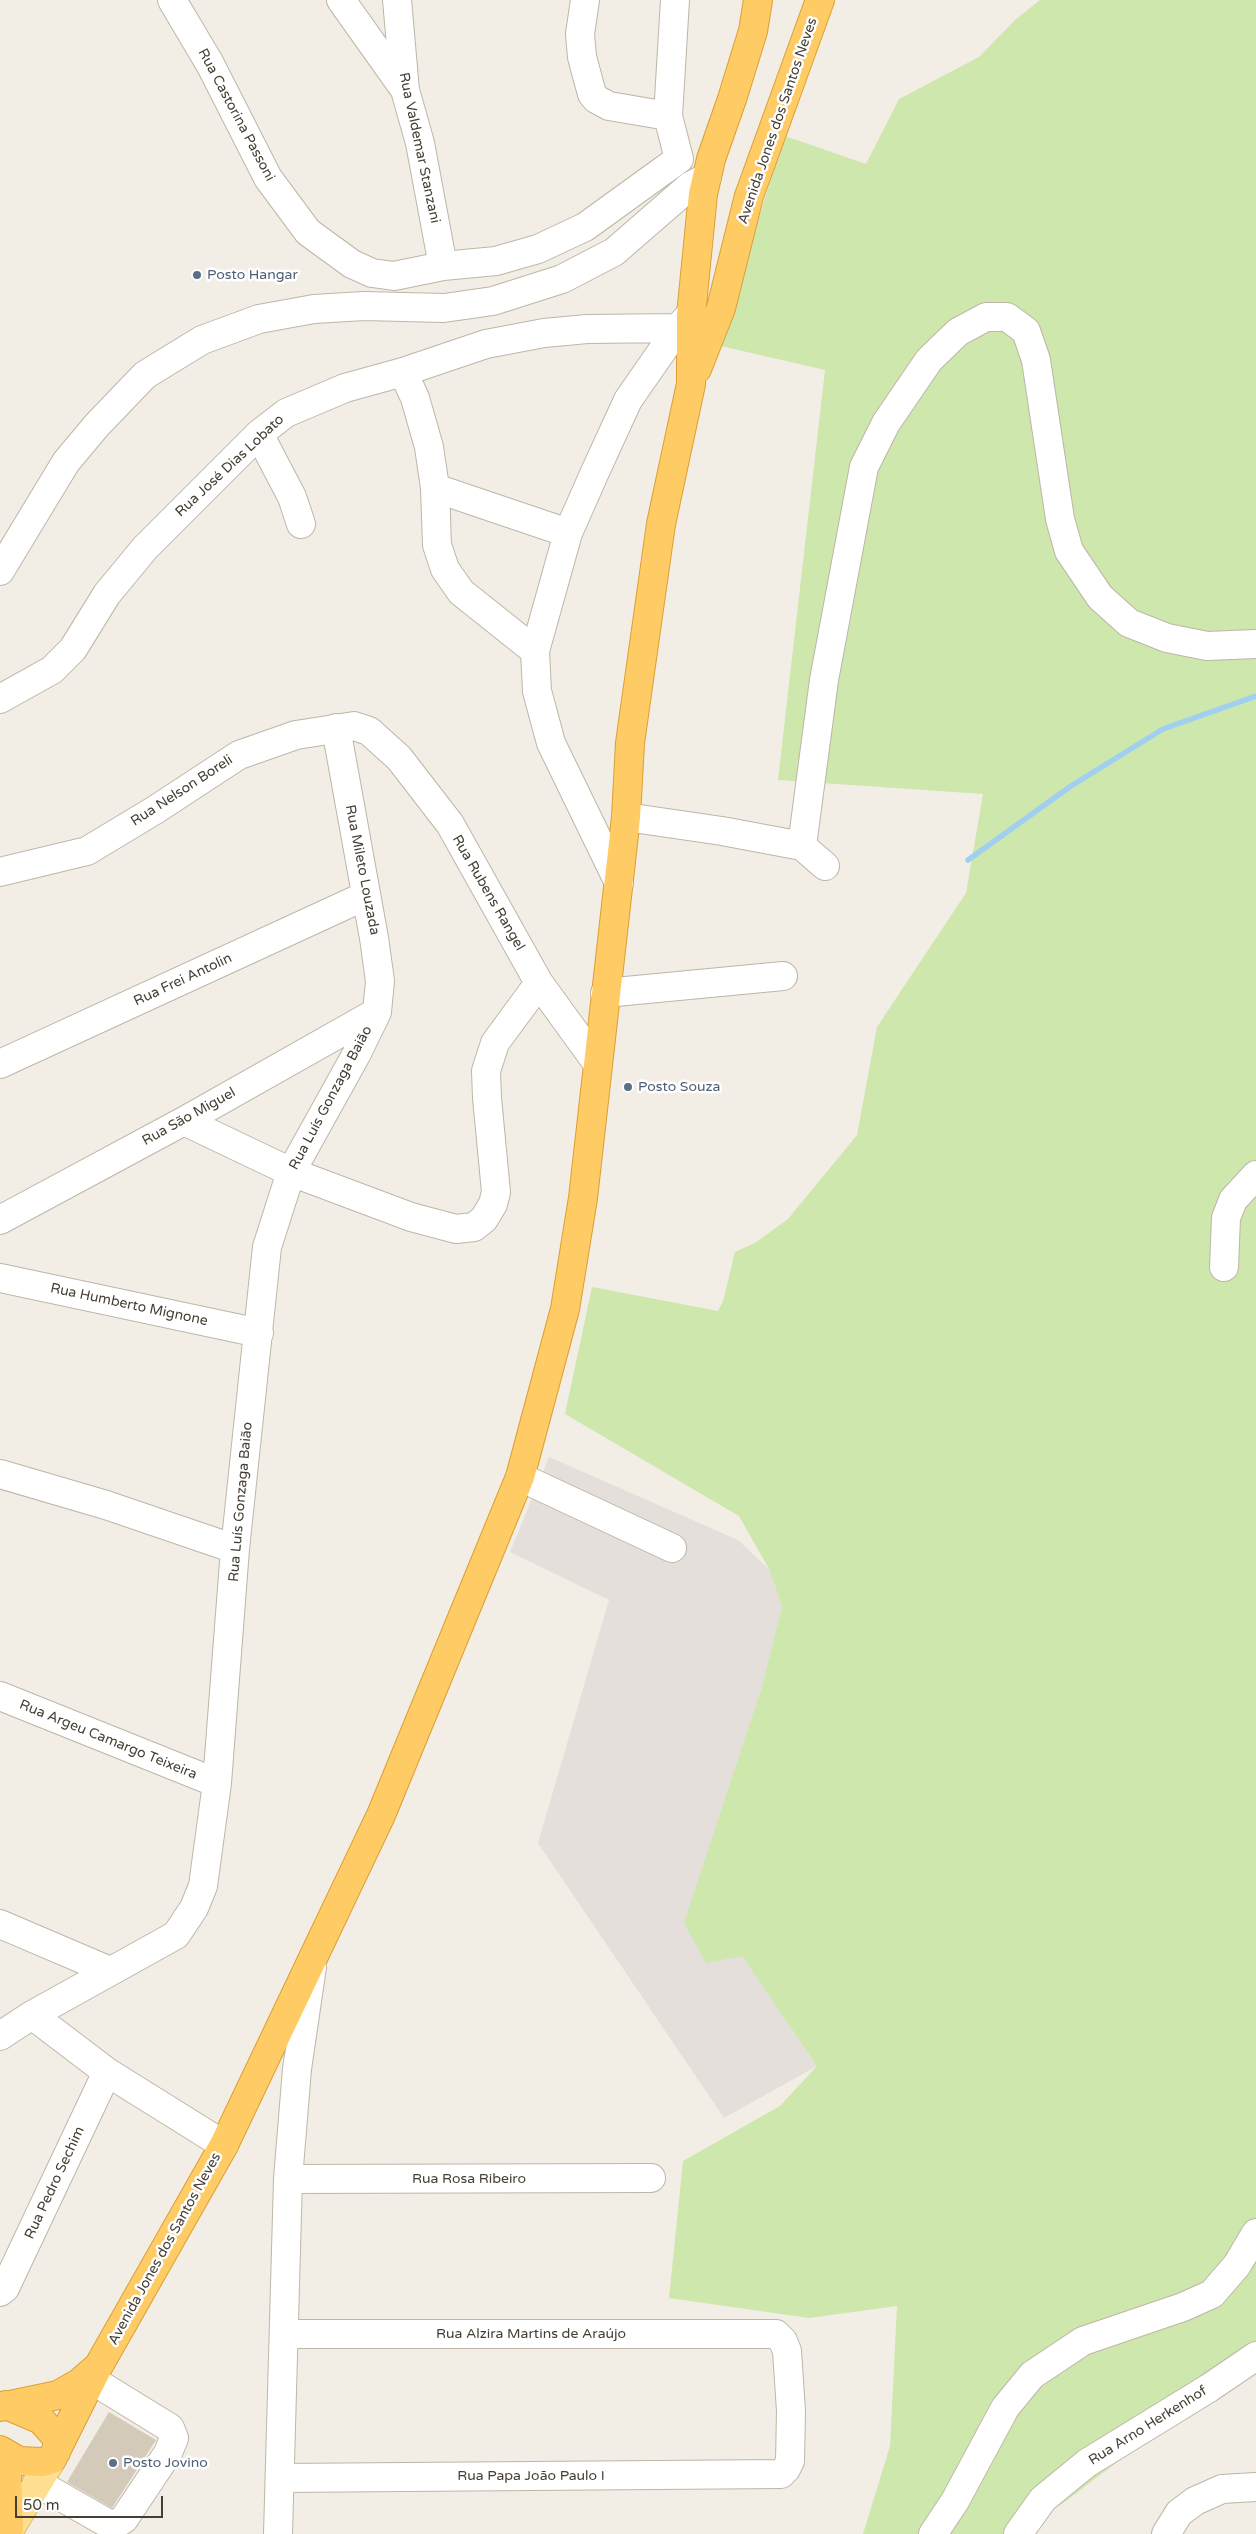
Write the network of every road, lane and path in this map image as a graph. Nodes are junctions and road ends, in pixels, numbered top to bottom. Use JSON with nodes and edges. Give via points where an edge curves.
{"nodes":[{"id":1,"x":172,"y":0,"type":"edge"},
{"id":2,"x":341,"y":0,"type":"edge"},
{"id":3,"x":397,"y":0,"type":"edge"},
{"id":4,"x":585,"y":0,"type":"edge"},
{"id":5,"x":674,"y":0,"type":"edge"},
{"id":6,"x":758,"y":0,"type":"edge"},
{"id":7,"x":820,"y":0,"type":"edge"},
{"id":8,"x":405,"y":90,"type":"junction"},
{"id":9,"x":668,"y":116,"type":"junction"},
{"id":10,"x":679,"y":159,"type":"junction"},
{"id":11,"x":709,"y":168,"type":"junction"},
{"id":12,"x":698,"y":230,"type":"junction"},
{"id":13,"x":736,"y":249,"type":"junction"},
{"id":14,"x":443,"y":266,"type":"junction"},
{"id":15,"x":685,"y":321,"type":"junction"},
{"id":16,"x":403,"y":372,"type":"junction"},
{"id":17,"x":691,"y":384,"type":"junction"},
{"id":18,"x":260,"y":434,"type":"junction"},
{"id":19,"x":435,"y":488,"type":"junction"},
{"id":20,"x":301,"y":524,"type":"dead end"},
{"id":21,"x":568,"y":533,"type":"junction"},
{"id":22,"x":0,"y":570,"type":"edge"},
{"id":23,"x":1256,"y":644,"type":"edge"},
{"id":24,"x":535,"y":651,"type":"junction"},
{"id":25,"x":0,"y":699,"type":"edge"},
{"id":26,"x":336,"y":728,"type":"junction"},
{"id":27,"x":369,"y":731,"type":"joint"},
{"id":28,"x":626,"y":817,"type":"junction"},
{"id":29,"x":802,"y":846,"type":"junction"},
{"id":30,"x":825,"y":866,"type":"dead end"},
{"id":31,"x":0,"y":872,"type":"edge"},
{"id":32,"x":618,"y":883,"type":"junction"},
{"id":33,"x":365,"y":896,"type":"junction"},
{"id":34,"x":783,"y":976,"type":"dead end"},
{"id":35,"x":539,"y":983,"type":"junction"},
{"id":36,"x":605,"y":993,"type":"junction"},
{"id":37,"x":377,"y":1012,"type":"junction"},
{"id":38,"x":597,"y":1063,"type":"junction"},
{"id":39,"x":0,"y":1064,"type":"edge"},
{"id":40,"x":184,"y":1120,"type":"junction"},
{"id":41,"x":291,"y":1172,"type":"junction"},
{"id":42,"x":1256,"y":1175,"type":"edge"},
{"id":43,"x":0,"y":1220,"type":"edge"},
{"id":44,"x":1224,"y":1266,"type":"dead end"},
{"id":45,"x":0,"y":1278,"type":"edge"},
{"id":46,"x":259,"y":1333,"type":"junction"},
{"id":47,"x":0,"y":1474,"type":"edge"},
{"id":48,"x":520,"y":1477,"type":"junction"},
{"id":49,"x":672,"y":1548,"type":"dead end"},
{"id":50,"x":235,"y":1549,"type":"junction"},
{"id":51,"x":0,"y":1696,"type":"edge"},
{"id":52,"x":217,"y":1783,"type":"junction"},
{"id":53,"x":0,"y":1924,"type":"edge"},
{"id":54,"x":313,"y":1958,"type":"junction"},
{"id":55,"x":110,"y":1971,"type":"junction"},
{"id":56,"x":32,"y":2015,"type":"junction"},
{"id":57,"x":0,"y":2036,"type":"edge"},
{"id":58,"x":107,"y":2072,"type":"junction"},
{"id":59,"x":224,"y":2145,"type":"junction"},
{"id":60,"x":651,"y":2178,"type":"dead end"},
{"id":61,"x":288,"y":2180,"type":"junction"},
{"id":62,"x":1256,"y":2233,"type":"edge"},
{"id":63,"x":0,"y":2292,"type":"edge"},
{"id":64,"x":285,"y":2334,"type":"junction"},
{"id":65,"x":1256,"y":2356,"type":"edge"},
{"id":66,"x":95,"y":2373,"type":"junction"},
{"id":67,"x":3,"y":2406,"type":"edge"},
{"id":68,"x":0,"y":2451,"type":"edge"},
{"id":69,"x":54,"y":2455,"type":"junction"},
{"id":70,"x":780,"y":2474,"type":"joint"},
{"id":71,"x":281,"y":2478,"type":"junction"},
{"id":72,"x":37,"y":2483,"type":"junction"},
{"id":73,"x":1256,"y":2487,"type":"edge"},
{"id":74,"x":9,"y":2532,"type":"edge"},
{"id":75,"x":278,"y":2534,"type":"edge"},
{"id":76,"x":933,"y":2534,"type":"edge"},
{"id":77,"x":1018,"y":2534,"type":"edge"},
{"id":78,"x":1166,"y":2534,"type":"edge"}],
"edges":[{"from":1,"to":14,"type":"street","name":"Rua Castorina Passoni","via":[[210,64],[268,178],[308,232],[352,264],[372,273],[394,276]]},
{"from":2,"to":8,"type":"street"},
{"from":3,"to":8,"type":"street","name":"Rua Valdemar Stanzani"},
{"from":4,"to":9,"type":"street","via":[[580,34],[582,57],[592,94],[609,106]]},
{"from":5,"to":9,"type":"street"},
{"from":6,"to":11,"type":"highway","via":[[752,31]]},
{"from":7,"to":13,"type":"highway","name":"Avenida Jones dos Santos Neves","via":[[749,196]]},
{"from":8,"to":14,"type":"street","name":"Rua Valdemar Stanzani","via":[[420,143]]},
{"from":9,"to":10,"type":"street"},
{"from":10,"to":11,"type":"street"},
{"from":10,"to":14,"type":"street","name":"Rua Castorina Passoni","via":[[585,227],[538,249],[496,261]]},
{"from":11,"to":12,"type":"highway"},
{"from":11,"to":22,"type":"street","via":[[614,252],[562,279],[493,301],[444,308],[364,306],[314,309],[259,319],[202,340],[145,375],[97,425],[66,462]]},
{"from":12,"to":13,"type":"highway","via":[[709,245],[721,250]]},
{"from":12,"to":15,"type":"highway"},
{"from":13,"to":17,"type":"highway","name":"Avenida Jones dos Santos Neves","via":[[721,308]]},
{"from":15,"to":16,"type":"street","name":"Rua José Dias Lobato","via":[[544,333],[486,344]]},
{"from":15,"to":17,"type":"highway"},
{"from":15,"to":21,"type":"street","via":[[628,400]]},
{"from":16,"to":18,"type":"street","name":"Rua José Dias Lobato","via":[[345,388],[286,413]]},
{"from":16,"to":19,"type":"street","via":[[415,398],[429,447]]},
{"from":17,"to":28,"type":"highway","name":"Avenida Jones dos Santos Neves","via":[[662,524],[630,743]]},
{"from":18,"to":20,"type":"street","via":[[292,497]]},
{"from":18,"to":25,"type":"street","name":"Rua José Dias Lobato","via":[[145,548],[107,594],[74,649],[52,670]]},
{"from":19,"to":21,"type":"street"},
{"from":19,"to":24,"type":"street","via":[[437,545],[445,569],[461,592]]},
{"from":21,"to":24,"type":"street"},
{"from":23,"to":29,"type":"street","via":[[1207,646],[1167,638],[1129,622],[1100,597],[1069,551],[1062,527],[1036,360],[1026,332],[1007,317],[986,317],[958,332],[929,360],[886,423],[864,467],[824,680]]},
{"from":24,"to":32,"type":"street","via":[[538,691],[551,743]]},
{"from":26,"to":27,"type":"street","name":"Rua Nelson Boreli","via":[[354,726]]},
{"from":26,"to":31,"type":"street","name":"Rua Nelson Boreli","via":[[296,735],[239,755],[87,851]]},
{"from":26,"to":33,"type":"street","name":"Rua Mileto Louzada"},
{"from":27,"to":35,"type":"street","name":"Rua Rubens Rangel","via":[[399,758],[450,824]]},
{"from":28,"to":29,"type":"street"},
{"from":28,"to":32,"type":"highway","name":"Avenida Jones dos Santos Neves"},
{"from":29,"to":30,"type":"street"},
{"from":32,"to":36,"type":"highway","name":"Avenida Jones dos Santos Neves"},
{"from":33,"to":37,"type":"street","name":"Rua Mileto Louzada","via":[[380,981]]},
{"from":33,"to":39,"type":"street","name":"Rua Frei Antolin"},
{"from":34,"to":36,"type":"street"},
{"from":35,"to":38,"type":"street","name":"Rua Rubens Rangel"},
{"from":35,"to":41,"type":"street","via":[[495,1042],[486,1071],[496,1192],[494,1204],[474,1227],[456,1229],[411,1217]]},
{"from":36,"to":38,"type":"highway","name":"Avenida Jones dos Santos Neves"},
{"from":37,"to":40,"type":"street","name":"Rua São Miguel"},
{"from":37,"to":41,"type":"street","name":"Rua Luís Gonzaga Baião"},
{"from":38,"to":48,"type":"highway","name":"Avenida Jones dos Santos Neves","via":[[583,1198],[565,1310]]},
{"from":40,"to":41,"type":"street"},
{"from":40,"to":43,"type":"street","name":"Rua São Miguel"},
{"from":41,"to":46,"type":"street","name":"Rua Luís Gonzaga Baião","via":[[267,1247]]},
{"from":42,"to":44,"type":"street","via":[[1229,1209]]},
{"from":45,"to":46,"type":"street","name":"Rua Humberto Mignone"},
{"from":46,"to":50,"type":"street","name":"Rua Luís Gonzaga Baião"},
{"from":47,"to":50,"type":"street","via":[[106,1505]]},
{"from":48,"to":49,"type":"street"},
{"from":48,"to":54,"type":"highway","name":"Avenida Jones dos Santos Neves","via":[[381,1814]]},
{"from":50,"to":52,"type":"street","name":"Rua Luís Gonzaga Baião"},
{"from":51,"to":52,"type":"street","name":"Rua Argeu Camargo Teixeira"},
{"from":52,"to":55,"type":"street","name":"Rua Luís Gonzaga Baião","via":[[203,1886],[194,1908],[176,1935]]},
{"from":53,"to":55,"type":"street"},
{"from":54,"to":59,"type":"highway","name":"Avenida Jones dos Santos Neves"},
{"from":54,"to":61,"type":"street","via":[[297,2069]]},
{"from":55,"to":56,"type":"street","name":"Rua Luís Gonzaga Baião"},
{"from":56,"to":57,"type":"street","name":"Rua Luís Gonzaga Baião"},
{"from":56,"to":58,"type":"street"},
{"from":58,"to":59,"type":"street"},
{"from":58,"to":63,"type":"street","name":"Rua Pedro Sechim","via":[[6,2288]]},
{"from":59,"to":66,"type":"highway","name":"Avenida Jones dos Santos Neves"},
{"from":60,"to":61,"type":"street","name":"Rua Rosa Ribeiro"},
{"from":61,"to":64,"type":"street"},
{"from":62,"to":76,"type":"street","via":[[1237,2266],[1212,2294],[1082,2340],[1032,2375],[1004,2408],[955,2501]]},
{"from":64,"to":70,"type":"street","name":"Rua Alzira Martins de Araújo","via":[[776,2334],[787,2351],[791,2411],[790,2461]]},
{"from":64,"to":71,"type":"street"},
{"from":65,"to":77,"type":"street","name":"Rua Arno Herkenhof","via":[[1087,2463],[1043,2499]]},
{"from":66,"to":67,"type":"highway","via":[[58,2395]]},
{"from":66,"to":69,"type":"highway","name":"Avenida Jones dos Santos Neves"},
{"from":66,"to":72,"type":"street","via":[[170,2428],[174,2438],[168,2452],[124,2519],[116,2524],[107,2523]]},
{"from":67,"to":69,"type":"highway","via":[[41,2420],[58,2439]]},
{"from":68,"to":69,"type":"highway","via":[[20,2461],[43,2462]]},
{"from":68,"to":74,"type":"highway","via":[[7,2474]]},
{"from":69,"to":72,"type":"main road","name":"Avenida Jones dos Santos Neves"},
{"from":70,"to":71,"type":"street","name":"Rua Papa João Paulo I"},
{"from":71,"to":75,"type":"street"},
{"from":72,"to":74,"type":"main road","name":"Avenida Jones dos Santos Neves"},
{"from":73,"to":78,"type":"street","via":[[1222,2489],[1195,2501],[1180,2513]]}]}
